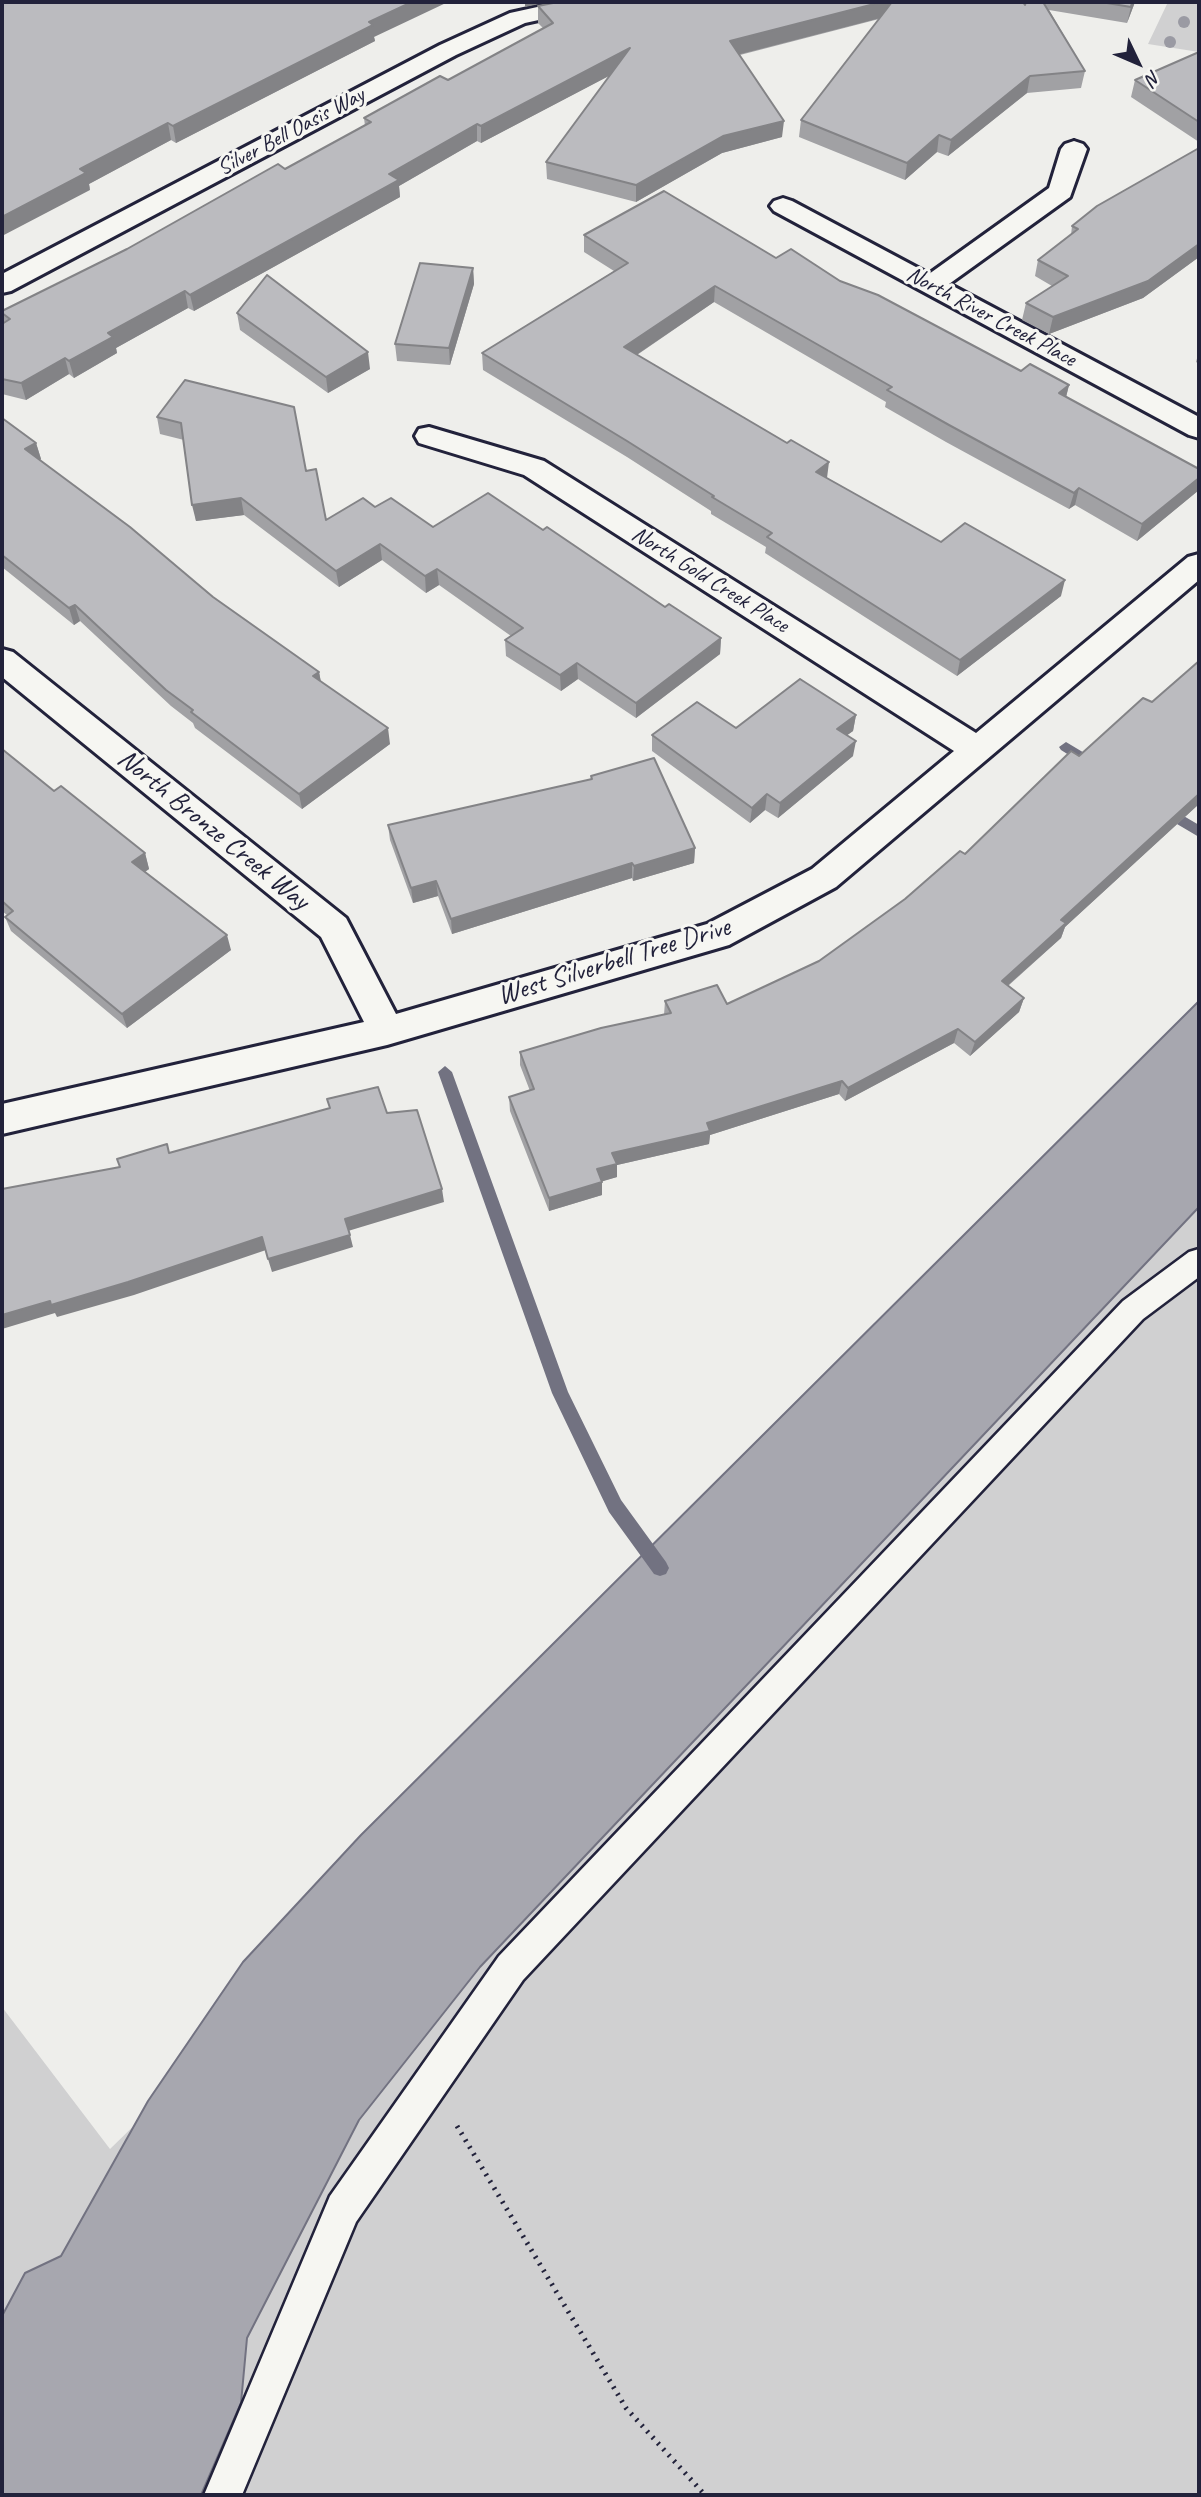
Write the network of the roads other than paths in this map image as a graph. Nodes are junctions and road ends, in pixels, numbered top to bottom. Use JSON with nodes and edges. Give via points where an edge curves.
{"nodes":[{"id":1,"x":590,"y":2,"type":"edge"},
{"id":2,"x":1074,"y":149,"type":"dead end"},
{"id":3,"x":783,"y":206,"type":"dead end"},
{"id":4,"x":2,"y":285,"type":"edge"},
{"id":5,"x":931,"y":285,"type":"junction"},
{"id":6,"x":1199,"y":429,"type":"edge"},
{"id":7,"x":429,"y":436,"type":"dead end"},
{"id":8,"x":1199,"y":564,"type":"edge"},
{"id":9,"x":2,"y":660,"type":"edge"},
{"id":10,"x":978,"y":750,"type":"junction"},
{"id":11,"x":387,"y":1031,"type":"junction"},
{"id":12,"x":2,"y":1119,"type":"edge"},
{"id":13,"x":1199,"y":1261,"type":"edge"},
{"id":14,"x":223,"y":2495,"type":"edge"}],
"edges":[{"from":1,"to":4,"type":"street","name":"Silver Bell Oasis Way","via":[[518,18],[448,50]]},
{"from":2,"to":5,"type":"street","via":[[1060,192]]},
{"from":3,"to":5,"type":"street","name":"North River Creek Place"},
{"from":5,"to":6,"type":"street","name":"North River Creek Place"},
{"from":7,"to":10,"type":"street","name":"North Gold Creek Place","via":[[534,468]]},
{"from":8,"to":10,"type":"street","name":"West Silverbell Tree Drive"},
{"from":9,"to":11,"type":"street","name":"North Bronze Creek Way","via":[[334,928]]},
{"from":10,"to":11,"type":"street","name":"West Silverbell Tree Drive","via":[[824,878],[717,935]]},
{"from":11,"to":12,"type":"street","name":"West Silverbell Tree Drive"},
{"from":13,"to":14,"type":"lane","via":[[1133,1310],[511,1968],[343,2209]]}]}
